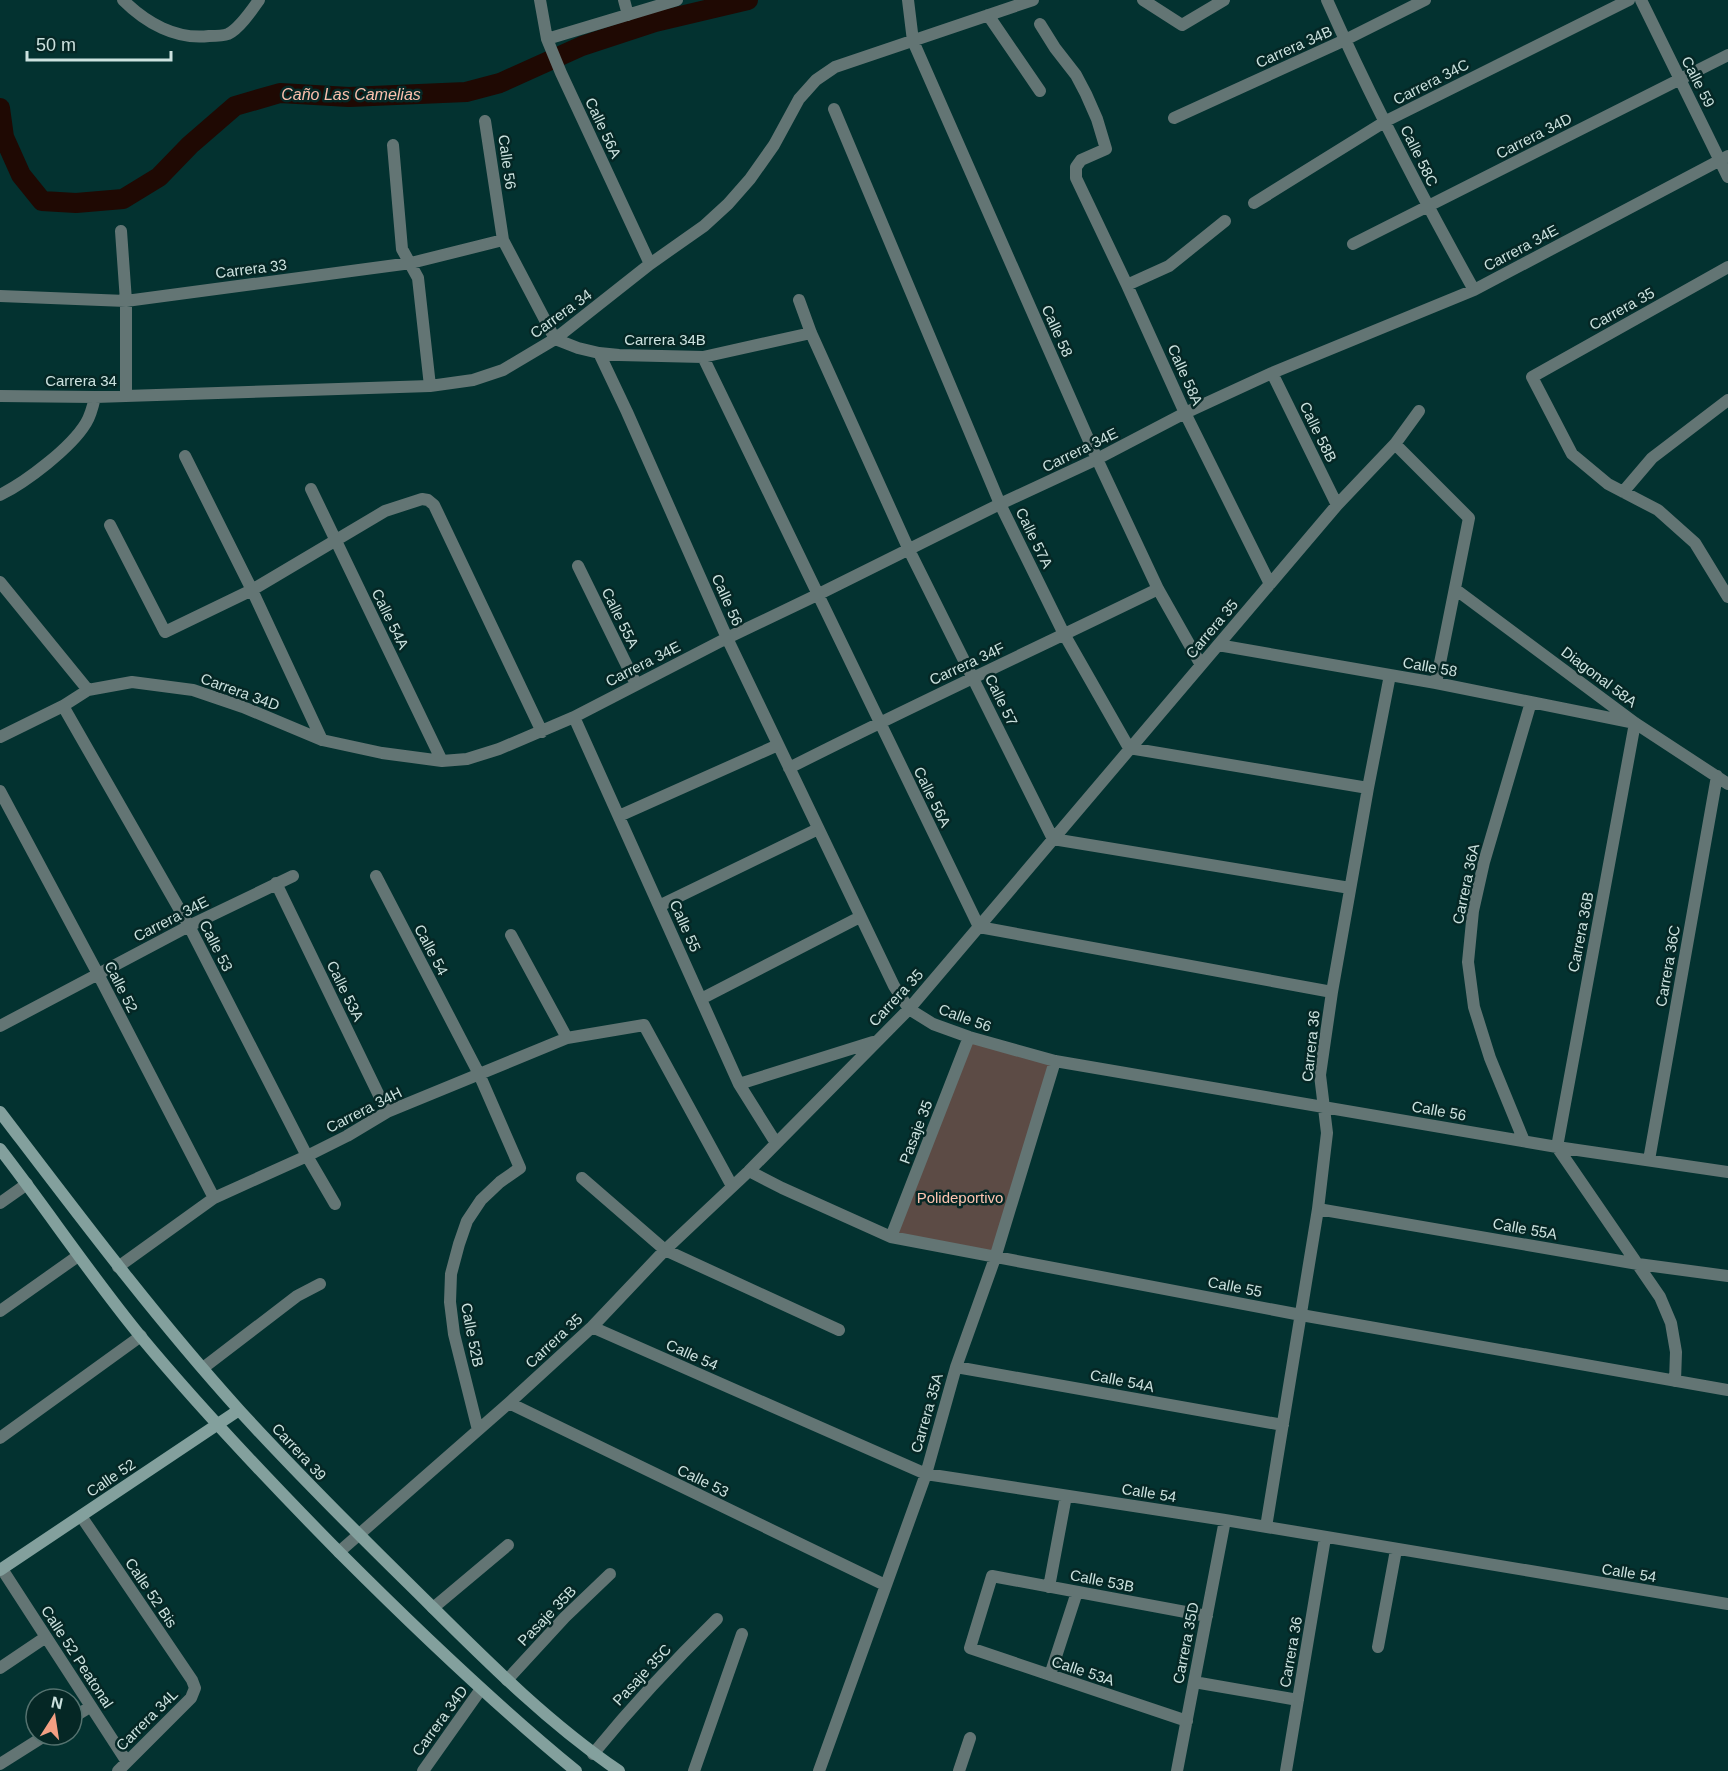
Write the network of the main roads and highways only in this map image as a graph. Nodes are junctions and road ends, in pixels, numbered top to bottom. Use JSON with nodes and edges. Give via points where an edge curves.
{"nodes":[{"id":1,"x":0,"y":1112,"type":"edge"},
{"id":2,"x":0,"y":1149,"type":"edge"},
{"id":3,"x":239,"y":1410,"type":"junction"},
{"id":4,"x":216,"y":1425,"type":"junction"},
{"id":5,"x":1,"y":1570,"type":"edge"},
{"id":6,"x":576,"y":1771,"type":"edge"},
{"id":7,"x":619,"y":1771,"type":"edge"}],
"edges":[{"from":1,"to":3,"type":"main road","name":"Carrera 39","via":[[118,1267]]},
{"from":2,"to":4,"type":"main road","via":[[78,1256]]},
{"from":3,"to":4,"type":"main road","name":"Calle 52"},
{"from":3,"to":7,"type":"main road","name":"Carrera 39","via":[[306,1482],[507,1680],[593,1754]]},
{"from":4,"to":5,"type":"main road","name":"Calle 52"},
{"from":4,"to":6,"type":"main road","via":[[413,1626]]}]}
